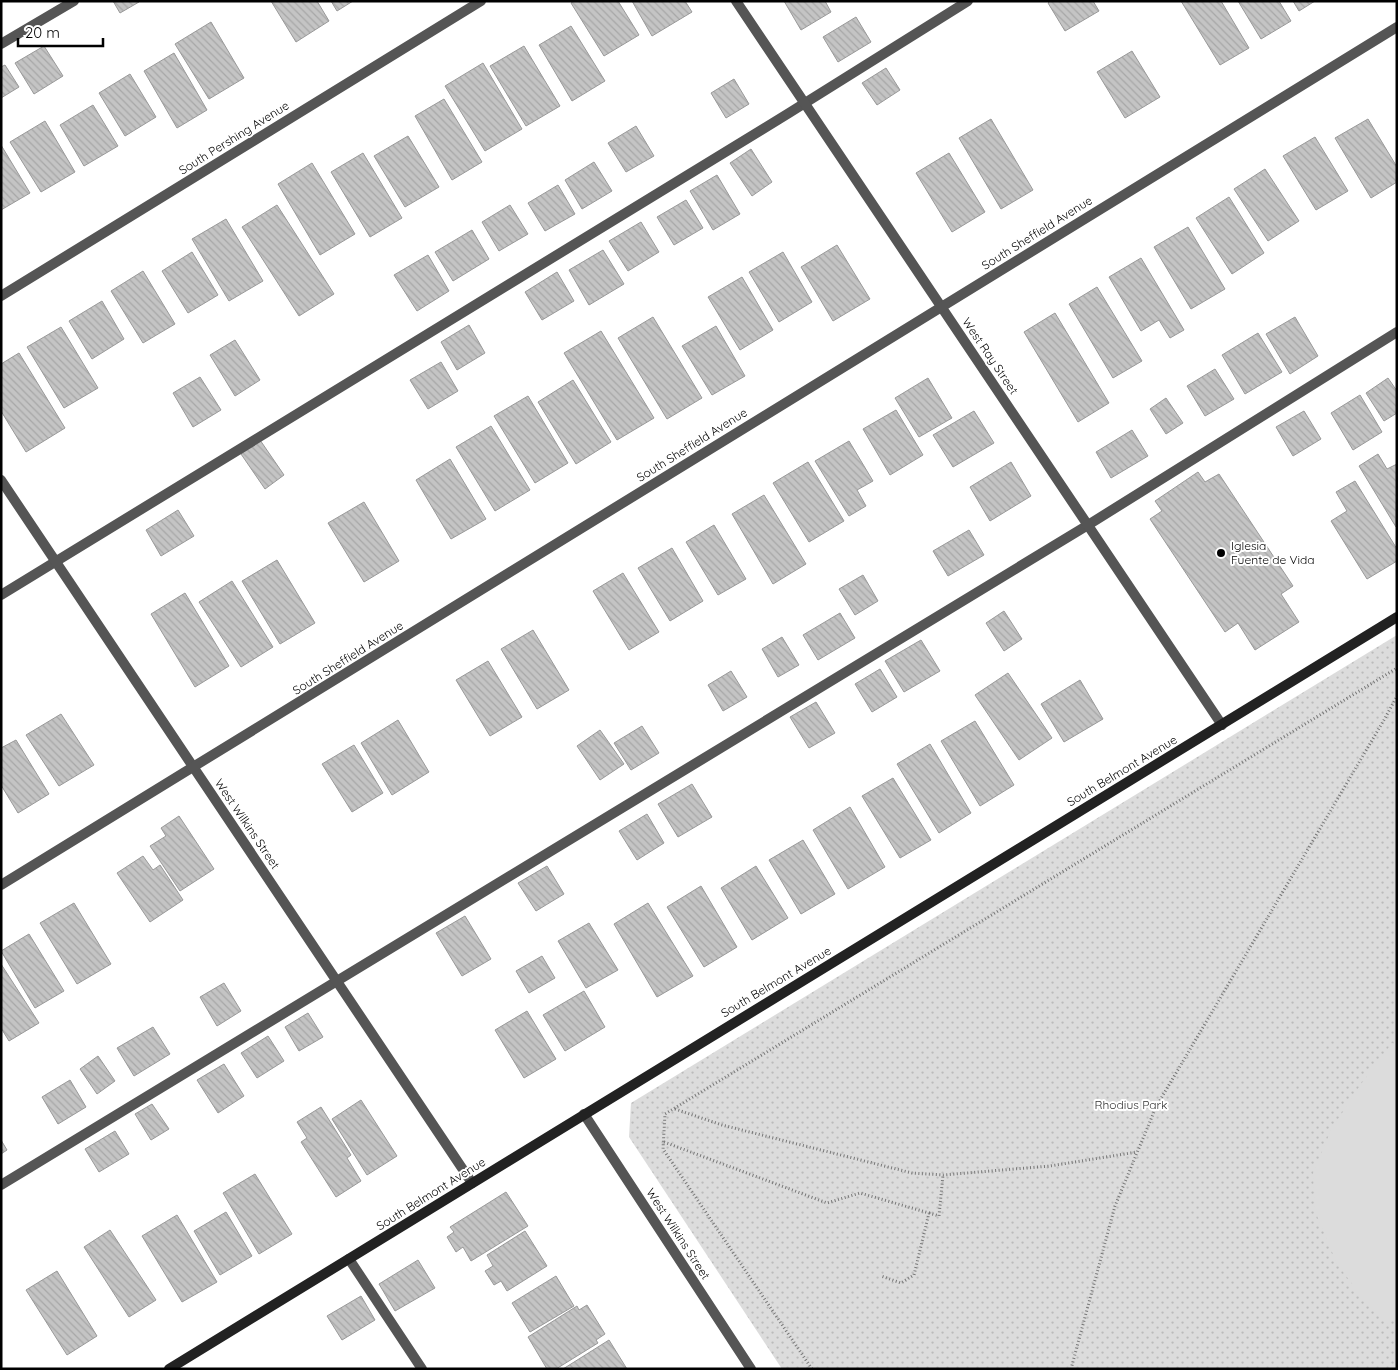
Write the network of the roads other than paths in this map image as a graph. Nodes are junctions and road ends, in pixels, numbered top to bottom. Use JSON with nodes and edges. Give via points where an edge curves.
{"nodes":[{"id":1,"x":74,"y":1,"type":"edge"},
{"id":2,"x":480,"y":1,"type":"edge"},
{"id":3,"x":736,"y":1,"type":"edge"},
{"id":4,"x":968,"y":1,"type":"edge"},
{"id":5,"x":1397,"y":27,"type":"edge"},
{"id":6,"x":1,"y":44,"type":"edge"},
{"id":7,"x":805,"y":103,"type":"junction"},
{"id":8,"x":1,"y":296,"type":"edge"},
{"id":9,"x":941,"y":307,"type":"junction"},
{"id":10,"x":1397,"y":332,"type":"edge"},
{"id":11,"x":1,"y":480,"type":"edge"},
{"id":12,"x":1088,"y":525,"type":"junction"},
{"id":13,"x":56,"y":562,"type":"junction"},
{"id":14,"x":1,"y":595,"type":"edge"},
{"id":15,"x":1397,"y":617,"type":"edge"},
{"id":16,"x":1222,"y":725,"type":"junction"},
{"id":17,"x":194,"y":767,"type":"junction"},
{"id":18,"x":1,"y":885,"type":"edge"},
{"id":19,"x":337,"y":981,"type":"junction"},
{"id":20,"x":584,"y":1114,"type":"junction"},
{"id":21,"x":472,"y":1183,"type":"junction"},
{"id":22,"x":1,"y":1185,"type":"edge"},
{"id":23,"x":348,"y":1259,"type":"junction"},
{"id":24,"x":169,"y":1369,"type":"edge"},
{"id":25,"x":422,"y":1369,"type":"edge"},
{"id":26,"x":751,"y":1369,"type":"edge"}],
"edges":[{"from":1,"to":6,"type":"street"},
{"from":2,"to":8,"type":"street","name":"South Pershing Avenue"},
{"from":3,"to":7,"type":"street","name":"West Ray Street"},
{"from":4,"to":7,"type":"street"},
{"from":5,"to":9,"type":"street","name":"South Sheffield Avenue"},
{"from":7,"to":9,"type":"street","name":"West Ray Street"},
{"from":7,"to":13,"type":"street"},
{"from":9,"to":12,"type":"street","name":"West Ray Street"},
{"from":9,"to":17,"type":"street","name":"South Sheffield Avenue"},
{"from":10,"to":12,"type":"street"},
{"from":11,"to":13,"type":"street","name":"West Wilkins Street"},
{"from":12,"to":16,"type":"street","name":"West Ray Street"},
{"from":12,"to":19,"type":"street"},
{"from":13,"to":14,"type":"street"},
{"from":13,"to":17,"type":"street","name":"West Wilkins Street"},
{"from":15,"to":16,"type":"main road","name":"South Belmont Avenue"},
{"from":16,"to":20,"type":"main road","name":"South Belmont Avenue"},
{"from":17,"to":18,"type":"street","name":"South Sheffield Avenue"},
{"from":17,"to":19,"type":"street","name":"West Wilkins Street"},
{"from":19,"to":21,"type":"street","name":"West Wilkins Street"},
{"from":19,"to":22,"type":"street"},
{"from":20,"to":21,"type":"main road","name":"South Belmont Avenue"},
{"from":20,"to":26,"type":"street","name":"West Wilkins Street"},
{"from":21,"to":23,"type":"main road","name":"South Belmont Avenue"},
{"from":23,"to":24,"type":"main road","name":"South Belmont Avenue"},
{"from":23,"to":25,"type":"street"}]}
